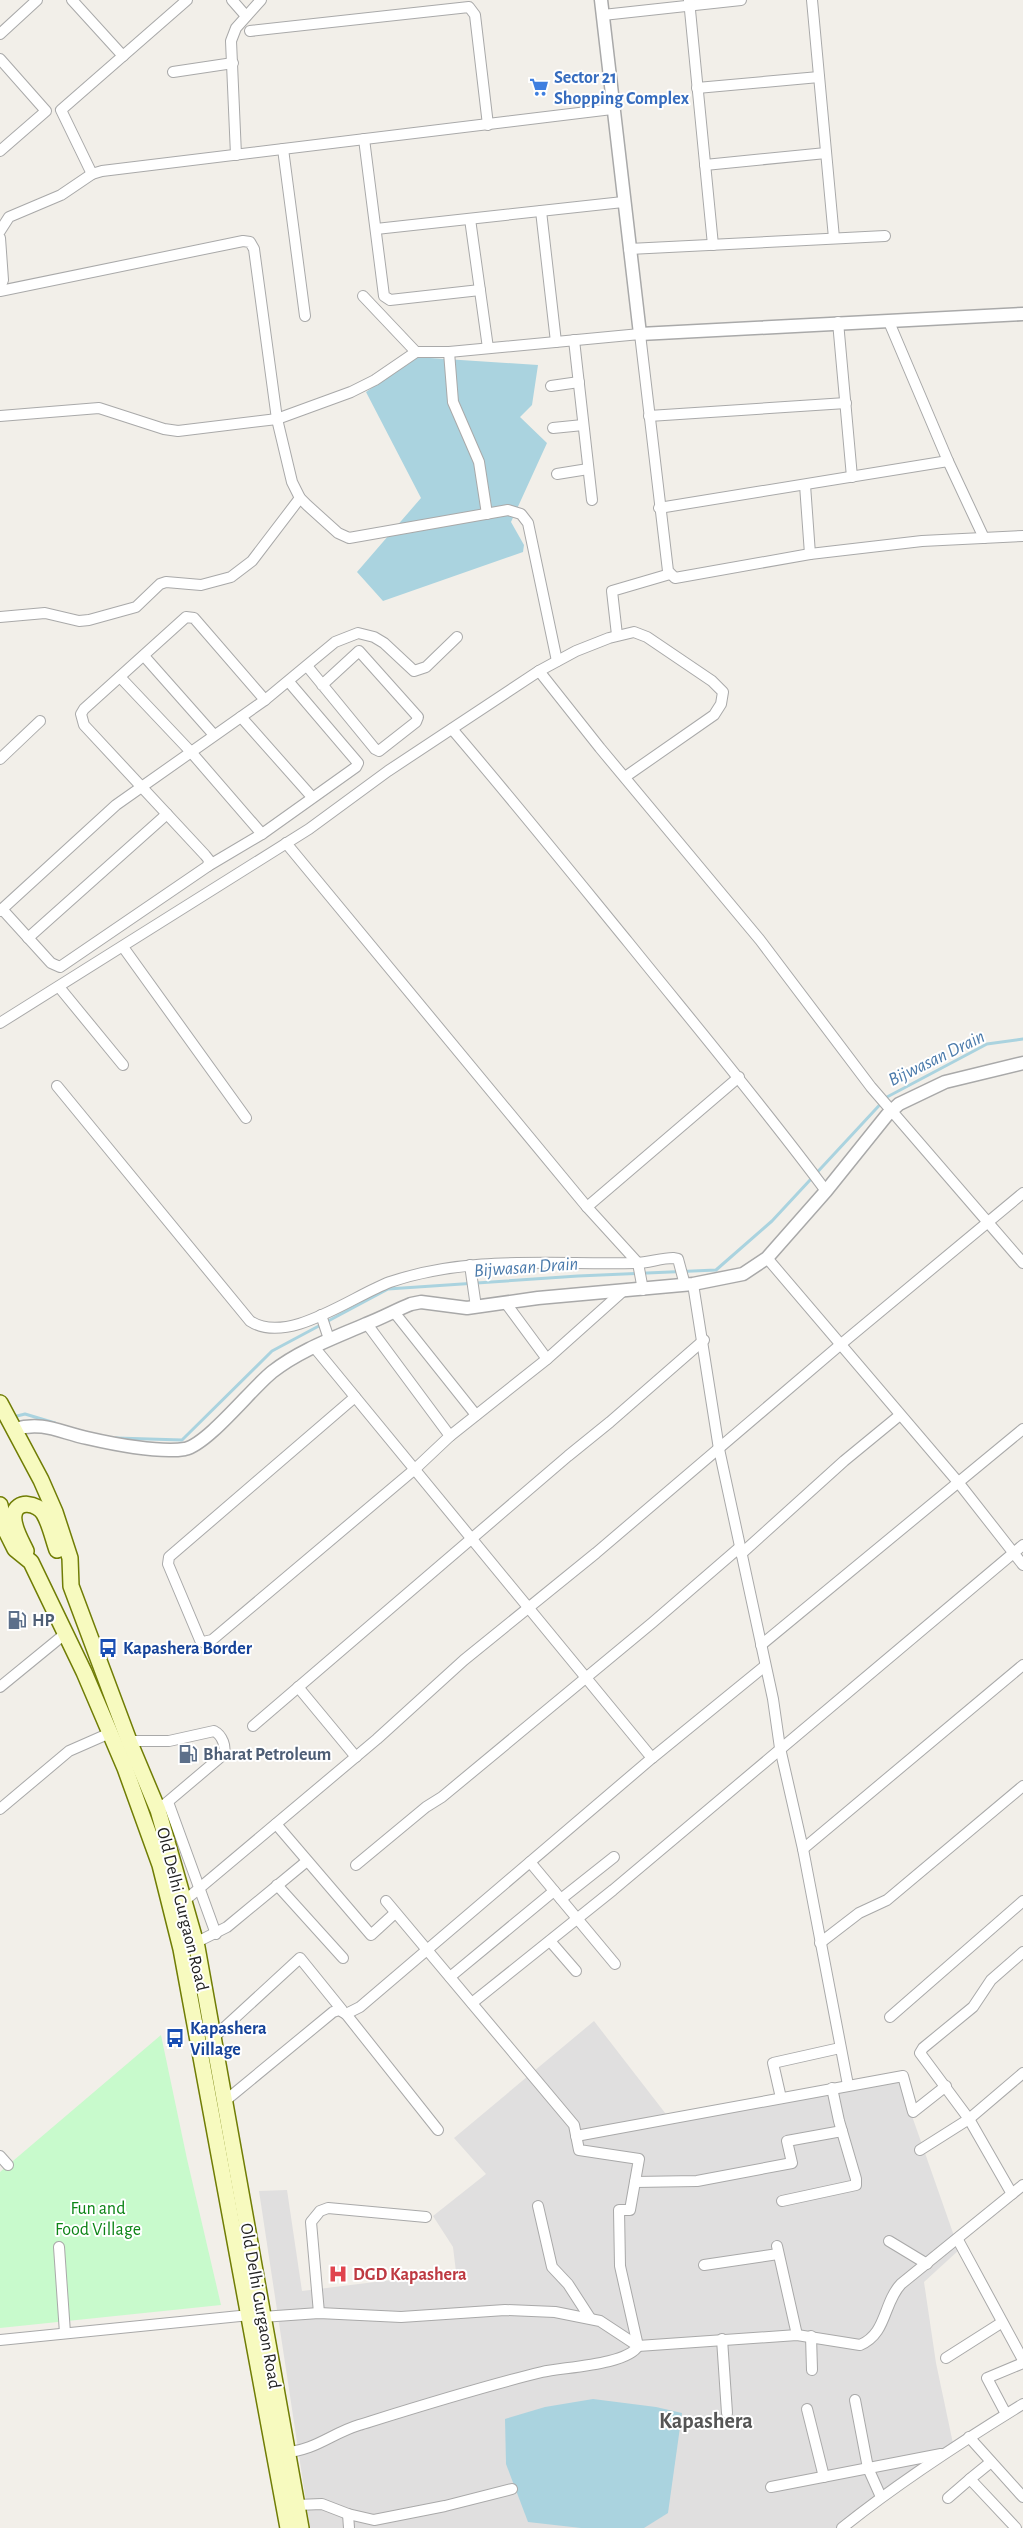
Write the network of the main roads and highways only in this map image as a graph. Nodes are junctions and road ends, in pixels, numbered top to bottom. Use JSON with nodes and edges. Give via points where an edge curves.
{"nodes":[{"id":1,"x":8,"y":1418,"type":"edge"},
{"id":2,"x":0,"y":1505,"type":"edge"},
{"id":3,"x":31,"y":1562,"type":"junction"},
{"id":4,"x":71,"y":1586,"type":"junction"},
{"id":5,"x":189,"y":1946,"type":"junction"},
{"id":6,"x":256,"y":2316,"type":"junction"},
{"id":7,"x":282,"y":2453,"type":"junction"},
{"id":8,"x":288,"y":2528,"type":"edge"},
{"id":9,"x":301,"y":2528,"type":"edge"}],
"edges":[{"from":1,"to":4,"type":"main road","name":"Old Delhi Gurgaon Road","via":[[55,1512],[70,1558]]},
{"from":2,"to":3,"type":"main road","name":"Old Delhi Gurgaon Road","via":[[5,1529],[15,1549]]},
{"from":3,"to":4,"type":"main road","via":[[14,1515],[17,1508],[27,1504],[37,1505],[44,1513]]},
{"from":3,"to":5,"type":"main road","name":"Old Delhi Gurgaon Road","via":[[110,1733]]},
{"from":4,"to":5,"type":"main road","name":"Old Delhi Gurgaon Road","via":[[128,1742],[163,1806]]},
{"from":5,"to":6,"type":"main road","name":"Old Delhi Gurgaon Road"},
{"from":5,"to":6,"type":"main road","name":"Old Delhi Gurgaon Road","via":[[213,2038],[225,2101]]},
{"from":6,"to":7,"type":"main road","name":"Old Delhi Gurgaon Road"},
{"from":7,"to":8,"type":"main road","name":"Old Delhi Gurgaon Road"},
{"from":7,"to":9,"type":"main road","name":"Old Delhi Gurgaon Road"}]}
